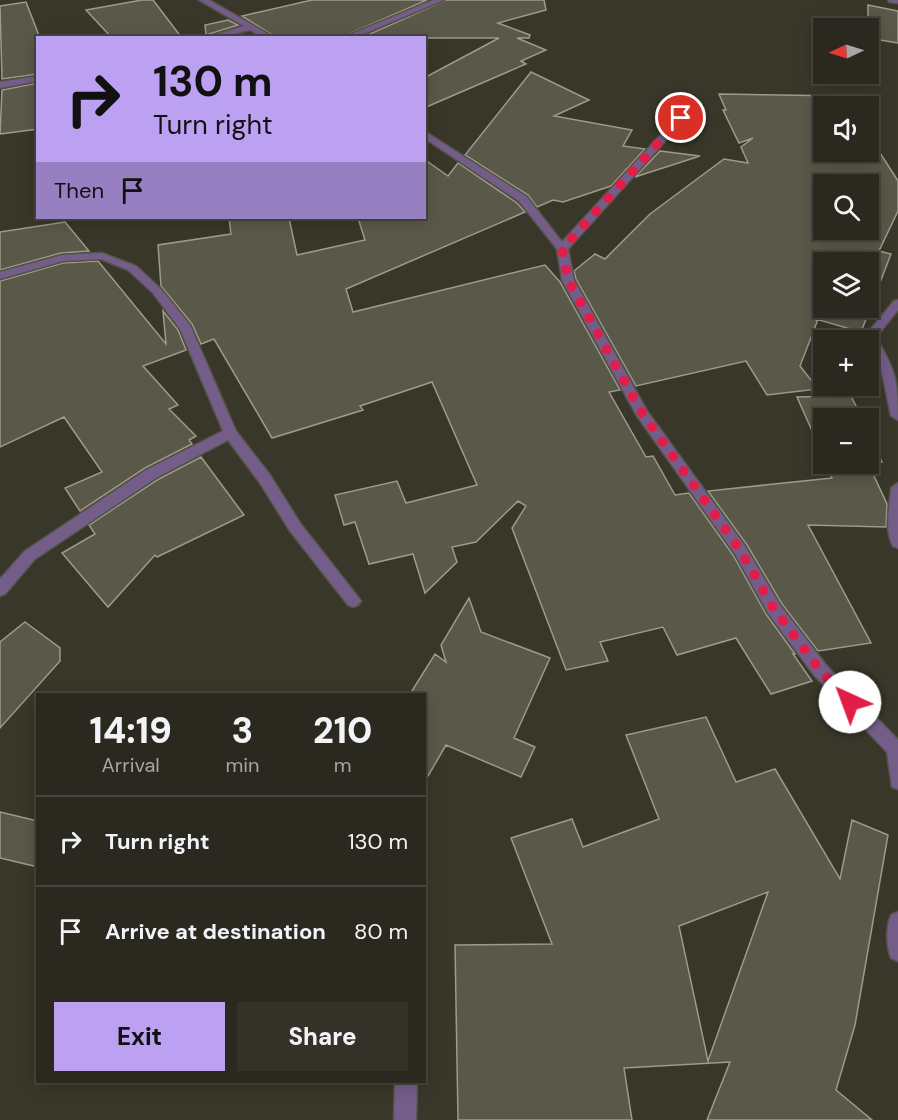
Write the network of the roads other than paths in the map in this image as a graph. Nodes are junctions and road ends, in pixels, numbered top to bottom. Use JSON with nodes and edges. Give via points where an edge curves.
{"nodes":[{"id":1,"x":203,"y":0,"type":"edge"},
{"id":2,"x":441,"y":0,"type":"edge"},
{"id":3,"x":892,"y":0,"type":"edge"},
{"id":4,"x":898,"y":1,"type":"edge"},
{"id":5,"x":250,"y":27,"type":"junction"},
{"id":6,"x":216,"y":36,"type":"edge"},
{"id":7,"x":267,"y":36,"type":"edge"},
{"id":8,"x":351,"y":36,"type":"edge"},
{"id":9,"x":36,"y":78,"type":"edge"},
{"id":10,"x":0,"y":85,"type":"edge"},
{"id":11,"x":681,"y":118,"type":"dead end"},
{"id":12,"x":426,"y":135,"type":"edge"},
{"id":13,"x":562,"y":249,"type":"junction"},
{"id":14,"x":0,"y":276,"type":"edge"},
{"id":15,"x":898,"y":303,"type":"edge"},
{"id":16,"x":898,"y":416,"type":"edge"},
{"id":17,"x":230,"y":433,"type":"junction"},
{"id":18,"x":898,"y":488,"type":"edge"},
{"id":19,"x":898,"y":542,"type":"edge"},
{"id":20,"x":0,"y":590,"type":"edge"},
{"id":21,"x":353,"y":601,"type":"dead end"},
{"id":22,"x":898,"y":781,"type":"edge"},
{"id":23,"x":898,"y":922,"type":"edge"},
{"id":24,"x":898,"y":951,"type":"edge"},
{"id":25,"x":406,"y":1083,"type":"edge"},
{"id":26,"x":405,"y":1120,"type":"edge"}],
"edges":[{"from":1,"to":5,"type":"street"},
{"from":2,"to":8,"type":"street"},
{"from":3,"to":4,"type":"street"},
{"from":5,"to":6,"type":"street"},
{"from":5,"to":7,"type":"street"},
{"from":9,"to":10,"type":"street"},
{"from":11,"to":13,"type":"street"},
{"from":12,"to":13,"type":"street","via":[[523,200]]},
{"from":13,"to":22,"type":"street","via":[[568,280],[642,413],[740,550],[780,618],[820,670],[895,749]]},
{"from":14,"to":17,"type":"street","via":[[62,258],[102,256],[132,268],[157,291],[186,328]]},
{"from":15,"to":16,"type":"street","via":[[870,337],[887,368]]},
{"from":17,"to":20,"type":"street","via":[[150,474],[39,548]]},
{"from":17,"to":21,"type":"street"},
{"from":18,"to":19,"type":"street"},
{"from":23,"to":24,"type":"street"},
{"from":25,"to":26,"type":"street"}]}
